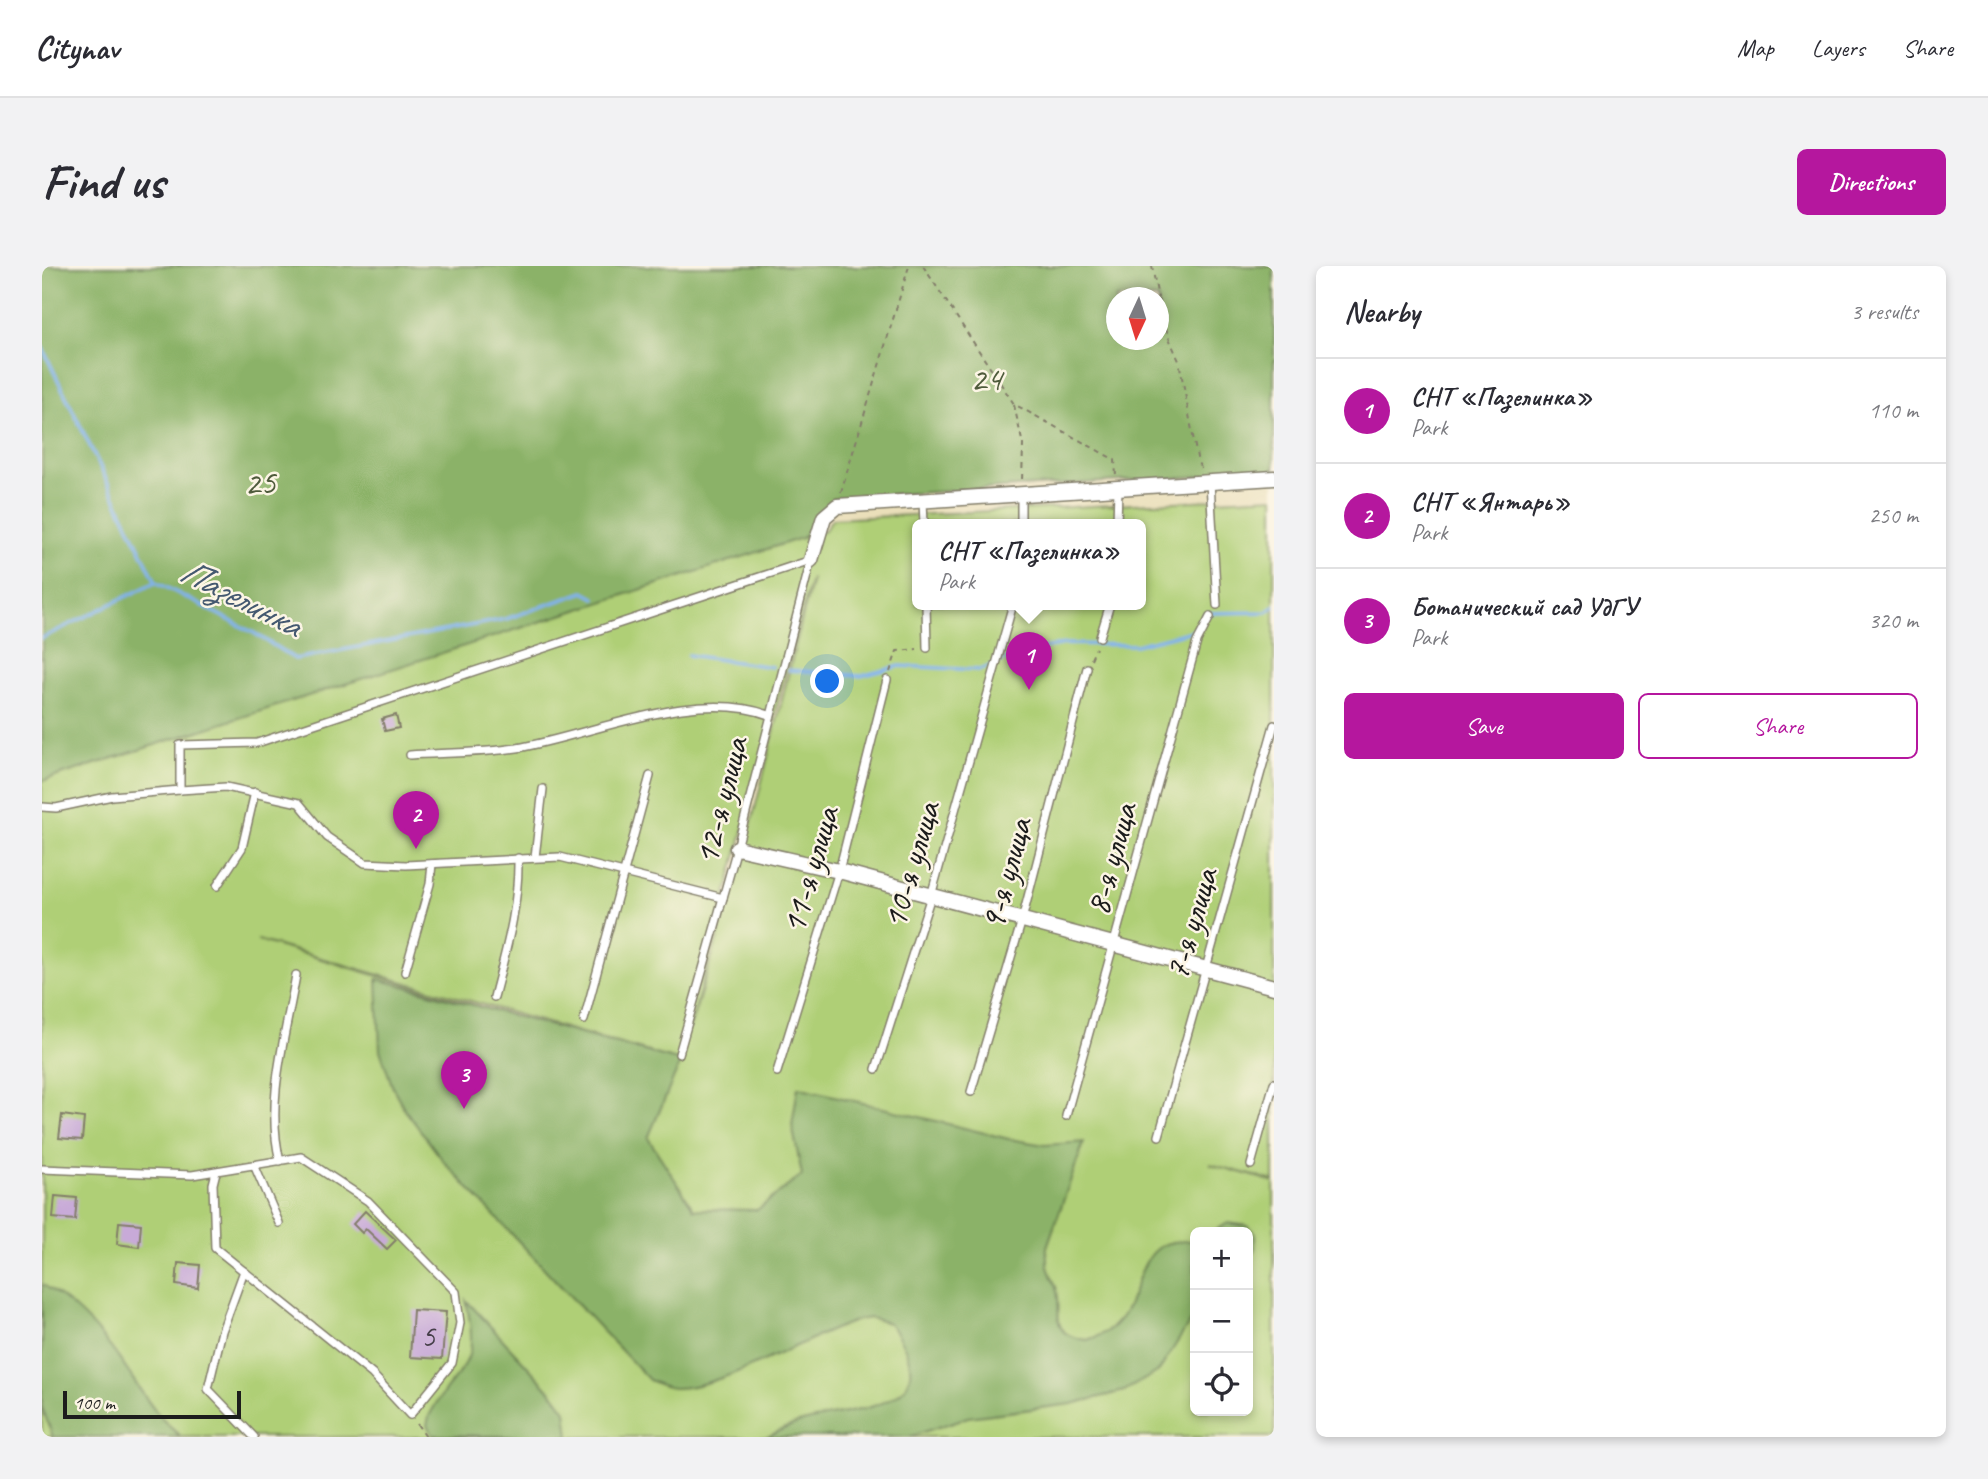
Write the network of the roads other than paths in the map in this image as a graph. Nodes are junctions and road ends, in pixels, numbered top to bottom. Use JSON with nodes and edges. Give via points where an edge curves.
{"nodes":[{"id":1,"x":1274,"y":478,"type":"edge"},
{"id":2,"x":1210,"y":482,"type":"junction"},
{"id":3,"x":1118,"y":488,"type":"junction"},
{"id":4,"x":1021,"y":495,"type":"junction"},
{"id":5,"x":923,"y":501,"type":"junction"},
{"id":6,"x":924,"y":519,"type":"edge"},
{"id":7,"x":1021,"y":519,"type":"edge"},
{"id":8,"x":1116,"y":519,"type":"edge"},
{"id":9,"x":811,"y":560,"type":"junction"},
{"id":10,"x":1217,"y":606,"type":"dead end"},
{"id":11,"x":926,"y":610,"type":"edge"},
{"id":12,"x":1011,"y":610,"type":"edge"},
{"id":13,"x":1108,"y":610,"type":"edge"},
{"id":14,"x":1210,"y":617,"type":"dead end"},
{"id":15,"x":1100,"y":637,"type":"dead end"},
{"id":16,"x":927,"y":648,"type":"road end"},
{"id":17,"x":1087,"y":668,"type":"dead end"},
{"id":18,"x":887,"y":680,"type":"dead end"},
{"id":19,"x":769,"y":715,"type":"junction"},
{"id":20,"x":1274,"y":725,"type":"edge"},
{"id":21,"x":410,"y":755,"type":"dead end"},
{"id":22,"x":650,"y":776,"type":"dead end"},
{"id":23,"x":543,"y":789,"type":"dead end"},
{"id":24,"x":180,"y":790,"type":"junction"},
{"id":25,"x":255,"y":792,"type":"junction"},
{"id":26,"x":42,"y":807,"type":"edge"},
{"id":27,"x":737,"y":848,"type":"junction"},
{"id":28,"x":518,"y":858,"type":"junction"},
{"id":29,"x":535,"y":858,"type":"junction"},
{"id":30,"x":432,"y":864,"type":"junction"},
{"id":31,"x":839,"y":871,"type":"junction"},
{"id":32,"x":625,"y":874,"type":"junction"},
{"id":33,"x":216,"y":886,"type":"dead end"},
{"id":34,"x":931,"y":896,"type":"junction"},
{"id":35,"x":723,"y":898,"type":"junction"},
{"id":36,"x":1022,"y":920,"type":"junction"},
{"id":37,"x":1115,"y":945,"type":"junction"},
{"id":38,"x":1206,"y":969,"type":"junction"},
{"id":39,"x":405,"y":972,"type":"dead end"},
{"id":40,"x":296,"y":975,"type":"dead end"},
{"id":41,"x":1274,"y":987,"type":"edge"},
{"id":42,"x":494,"y":997,"type":"dead end"},
{"id":43,"x":584,"y":1020,"type":"dead end"},
{"id":44,"x":678,"y":1054,"type":"dead end"},
{"id":45,"x":876,"y":1069,"type":"dead end"},
{"id":46,"x":777,"y":1072,"type":"dead end"},
{"id":47,"x":1274,"y":1083,"type":"edge"},
{"id":48,"x":971,"y":1092,"type":"dead end"},
{"id":49,"x":1066,"y":1116,"type":"dead end"},
{"id":50,"x":1158,"y":1136,"type":"dead end"},
{"id":51,"x":280,"y":1161,"type":"junction"},
{"id":52,"x":1251,"y":1165,"type":"dead end"},
{"id":53,"x":256,"y":1167,"type":"junction"},
{"id":54,"x":42,"y":1169,"type":"edge"},
{"id":55,"x":216,"y":1172,"type":"junction"},
{"id":56,"x":279,"y":1223,"type":"dead end"},
{"id":57,"x":244,"y":1271,"type":"junction"},
{"id":58,"x":254,"y":1437,"type":"edge"}],
"edges":[{"from":1,"to":2,"type":"street"},
{"from":2,"to":3,"type":"street"},
{"from":2,"to":10,"type":"lane"},
{"from":3,"to":4,"type":"street"},
{"from":3,"to":8,"type":"lane"},
{"from":4,"to":5,"type":"street"},
{"from":4,"to":7,"type":"lane"},
{"from":5,"to":6,"type":"lane"},
{"from":5,"to":9,"type":"street","via":[[837,506],[824,517]]},
{"from":9,"to":19,"type":"lane","name":"12-я улица"},
{"from":9,"to":24,"type":"lane","via":[[257,743],[180,744]]},
{"from":11,"to":16,"type":"lane"},
{"from":12,"to":34,"type":"lane","name":"10-я улица"},
{"from":13,"to":15,"type":"lane"},
{"from":14,"to":37,"type":"lane","name":"8-я улица","via":[[1198,642]]},
{"from":17,"to":36,"type":"lane","name":"9-я улица"},
{"from":18,"to":31,"type":"lane","name":"11-я улица"},
{"from":19,"to":21,"type":"lane","via":[[751,709],[687,709],[516,748]]},
{"from":19,"to":27,"type":"lane","name":"12-я улица"},
{"from":20,"to":38,"type":"lane","name":"7-я улица"},
{"from":22,"to":32,"type":"lane"},
{"from":23,"to":29,"type":"lane"},
{"from":24,"to":25,"type":"lane","via":[[226,787]]},
{"from":24,"to":26,"type":"lane"},
{"from":25,"to":30,"type":"lane","via":[[299,803],[327,836],[365,863]]},
{"from":25,"to":33,"type":"lane","via":[[242,848]]},
{"from":27,"to":31,"type":"street"},
{"from":27,"to":35,"type":"lane","name":"12-я улица"},
{"from":28,"to":29,"type":"lane"},
{"from":28,"to":30,"type":"lane"},
{"from":28,"to":42,"type":"lane","via":[[513,921]]},
{"from":29,"to":32,"type":"lane","via":[[560,857]]},
{"from":30,"to":39,"type":"lane"},
{"from":31,"to":34,"type":"street"},
{"from":31,"to":46,"type":"lane","name":"11-я улица"},
{"from":32,"to":35,"type":"lane"},
{"from":32,"to":43,"type":"lane"},
{"from":34,"to":36,"type":"street"},
{"from":34,"to":45,"type":"lane","name":"10-я улица"},
{"from":35,"to":44,"type":"lane","name":"12-я улица"},
{"from":36,"to":37,"type":"street"},
{"from":36,"to":48,"type":"lane","name":"9-я улица"},
{"from":37,"to":38,"type":"street"},
{"from":37,"to":49,"type":"lane","name":"8-я улица"},
{"from":38,"to":41,"type":"street"},
{"from":38,"to":50,"type":"lane","name":"7-я улица"},
{"from":40,"to":51,"type":"lane","via":[[275,1100],[274,1137]]},
{"from":47,"to":52,"type":"lane"},
{"from":51,"to":53,"type":"lane"},
{"from":51,"to":57,"type":"lane","via":[[301,1157],[368,1201],[456,1293],[460,1323],[452,1363],[410,1415],[372,1374]]},
{"from":53,"to":55,"type":"lane"},
{"from":53,"to":56,"type":"lane"},
{"from":54,"to":55,"type":"lane"},
{"from":55,"to":57,"type":"lane","via":[[215,1248]]},
{"from":57,"to":58,"type":"lane","via":[[208,1388]]}]}
